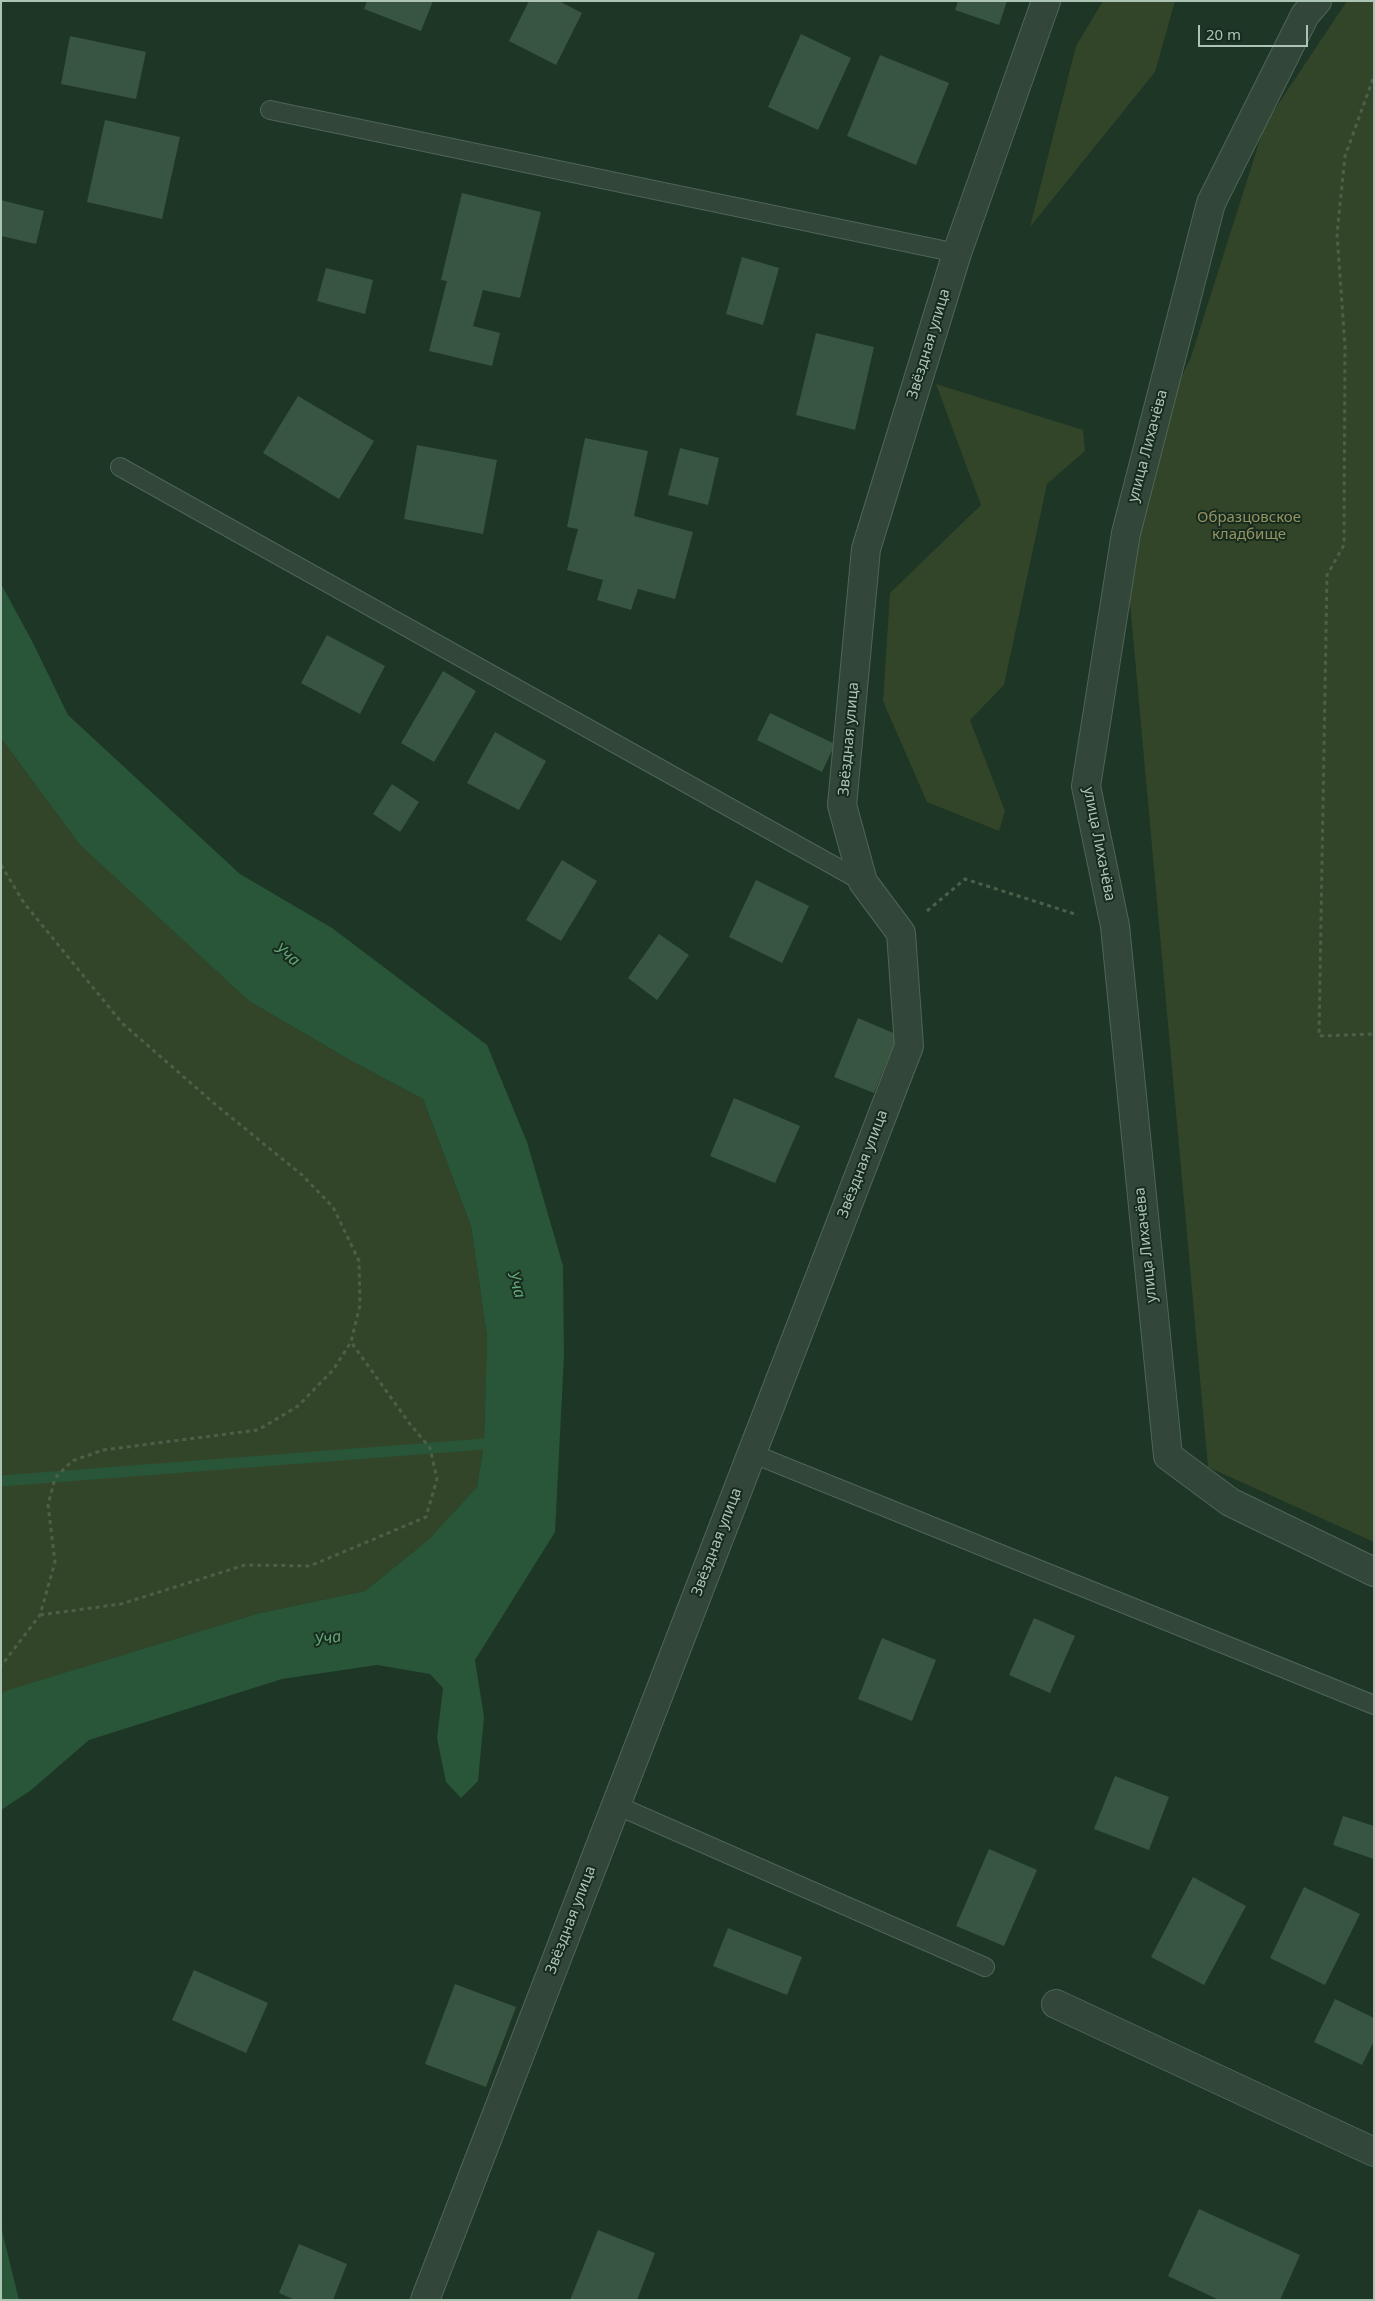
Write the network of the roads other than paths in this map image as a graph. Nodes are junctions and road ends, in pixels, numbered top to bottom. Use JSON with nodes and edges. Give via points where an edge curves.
{"nodes":[{"id":1,"x":1046,"y":1,"type":"edge"},
{"id":2,"x":1316,"y":1,"type":"edge"},
{"id":3,"x":270,"y":110,"type":"dead end"},
{"id":4,"x":957,"y":253,"type":"junction"},
{"id":5,"x":120,"y":467,"type":"dead end"},
{"id":6,"x":863,"y":882,"type":"junction"},
{"id":7,"x":751,"y":1454,"type":"junction"},
{"id":8,"x":1374,"y":1572,"type":"edge"},
{"id":9,"x":1374,"y":1706,"type":"edge"},
{"id":10,"x":616,"y":1805,"type":"junction"},
{"id":11,"x":985,"y":1967,"type":"dead end"},
{"id":12,"x":1056,"y":2004,"type":"dead end"},
{"id":13,"x":1374,"y":2152,"type":"edge"},
{"id":14,"x":425,"y":2300,"type":"edge"}],
"edges":[{"from":1,"to":4,"type":"street","name":"Звёздная улица"},
{"from":2,"to":8,"type":"street","name":"улица Лихачёва","via":[[1305,14],[1211,204],[1126,533],[1086,786],[1115,926],[1168,1456],[1230,1502]]},
{"from":3,"to":4,"type":"lane"},
{"from":4,"to":6,"type":"street","name":"Звёздная улица","via":[[866,549],[842,805]]},
{"from":5,"to":6,"type":"lane"},
{"from":6,"to":7,"type":"street","name":"Звёздная улица","via":[[901,933],[909,1046]]},
{"from":7,"to":9,"type":"lane"},
{"from":7,"to":10,"type":"street","name":"Звёздная улица"},
{"from":10,"to":11,"type":"lane"},
{"from":10,"to":14,"type":"street","name":"Звёздная улица"},
{"from":12,"to":13,"type":"street"}]}
